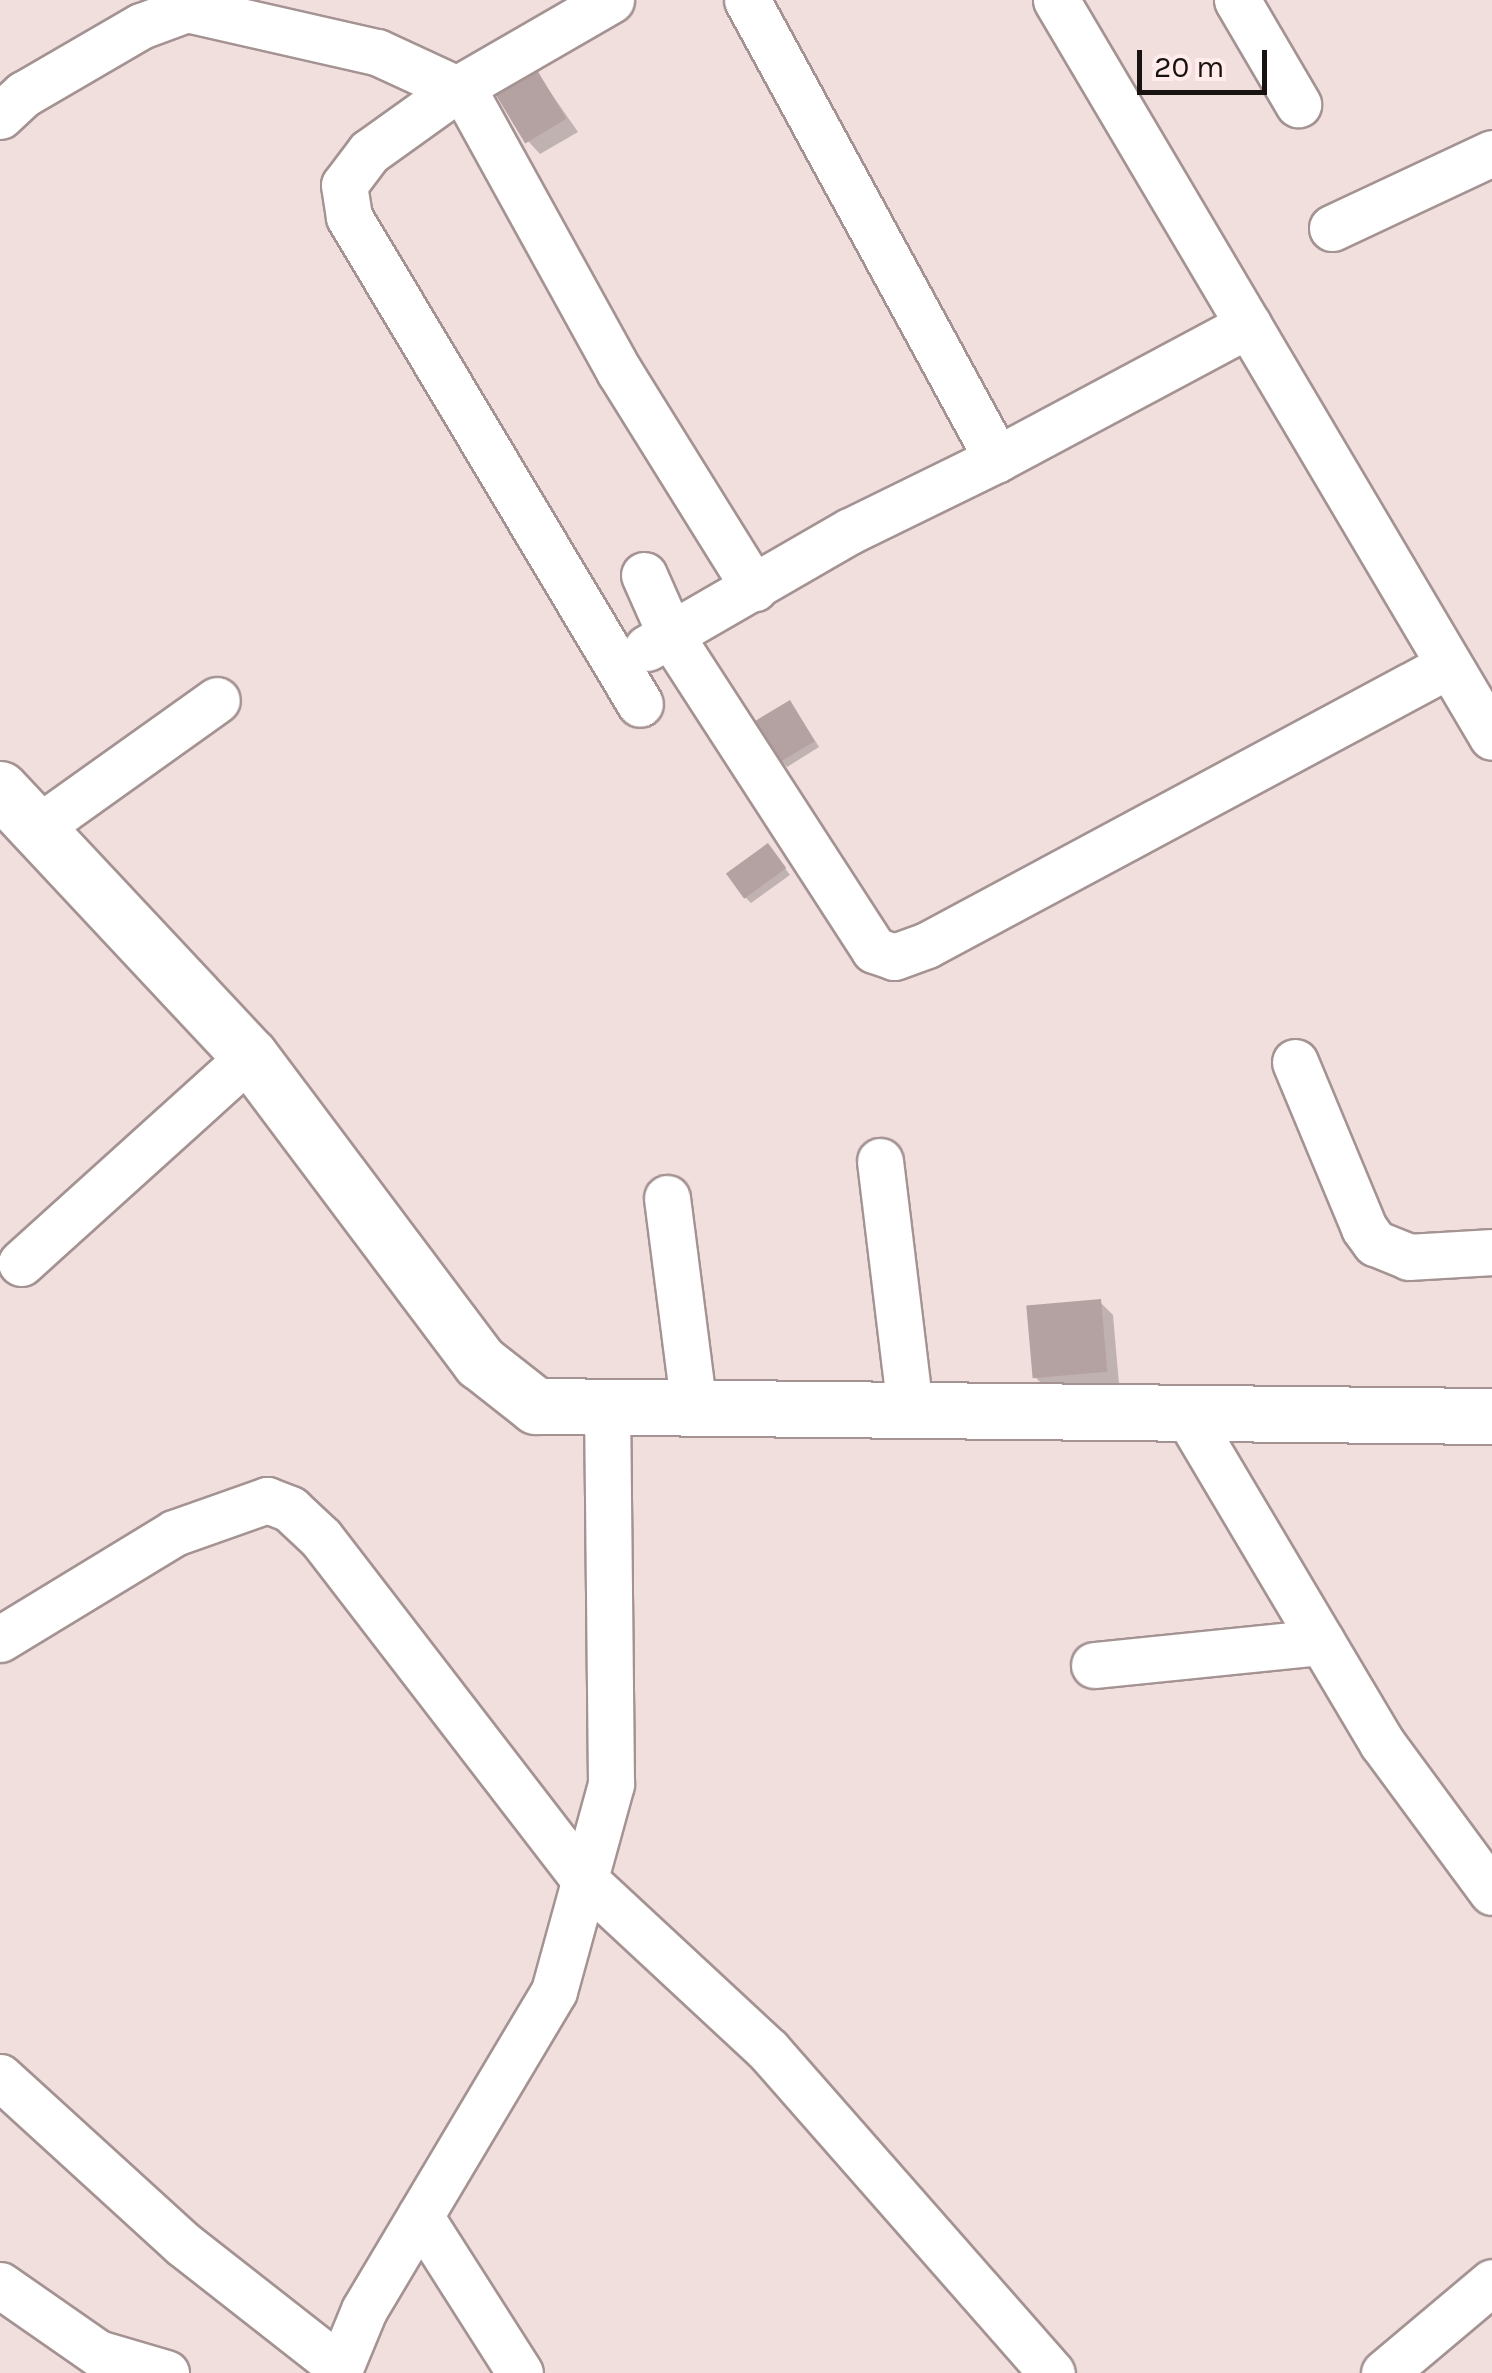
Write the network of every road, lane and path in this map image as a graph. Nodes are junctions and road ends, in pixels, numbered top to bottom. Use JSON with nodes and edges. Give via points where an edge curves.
{"nodes":[{"id":1,"x":611,"y":0,"type":"edge"},
{"id":2,"x":747,"y":0,"type":"edge"},
{"id":3,"x":1056,"y":0,"type":"edge"},
{"id":4,"x":1237,"y":0,"type":"edge"},
{"id":5,"x":167,"y":8,"type":"edge"},
{"id":6,"x":256,"y":13,"type":"edge"},
{"id":7,"x":543,"y":16,"type":"edge"},
{"id":8,"x":457,"y":88,"type":"junction"},
{"id":9,"x":1298,"y":104,"type":"dead end"},
{"id":10,"x":0,"y":116,"type":"edge"},
{"id":11,"x":1492,"y":153,"type":"edge"},
{"id":12,"x":1332,"y":228,"type":"dead end"},
{"id":13,"x":1248,"y":325,"type":"junction"},
{"id":14,"x":997,"y":459,"type":"junction"},
{"id":15,"x":644,"y":575,"type":"dead end"},
{"id":16,"x":754,"y":588,"type":"junction"},
{"id":17,"x":672,"y":636,"type":"junction"},
{"id":18,"x":616,"y":663,"type":"junction"},
{"id":19,"x":1448,"y":665,"type":"junction"},
{"id":20,"x":216,"y":700,"type":"dead end"},
{"id":21,"x":640,"y":704,"type":"dead end"},
{"id":22,"x":1492,"y":738,"type":"edge"},
{"id":23,"x":0,"y":789,"type":"edge"},
{"id":24,"x":36,"y":828,"type":"junction"},
{"id":25,"x":250,"y":1056,"type":"junction"},
{"id":26,"x":1296,"y":1062,"type":"dead end"},
{"id":27,"x":880,"y":1161,"type":"dead end"},
{"id":28,"x":667,"y":1198,"type":"dead end"},
{"id":29,"x":1492,"y":1252,"type":"edge"},
{"id":30,"x":21,"y":1263,"type":"dead end"},
{"id":31,"x":607,"y":1406,"type":"junction"},
{"id":32,"x":694,"y":1408,"type":"junction"},
{"id":33,"x":910,"y":1410,"type":"junction"},
{"id":34,"x":1186,"y":1413,"type":"junction"},
{"id":35,"x":1492,"y":1416,"type":"edge"},
{"id":36,"x":0,"y":1639,"type":"edge"},
{"id":37,"x":1322,"y":1642,"type":"junction"},
{"id":38,"x":1094,"y":1665,"type":"dead end"},
{"id":39,"x":584,"y":1879,"type":"junction"},
{"id":40,"x":1492,"y":1892,"type":"edge"},
{"id":41,"x":0,"y":2077,"type":"edge"},
{"id":42,"x":420,"y":2216,"type":"junction"},
{"id":43,"x":1492,"y":2282,"type":"edge"},
{"id":44,"x":0,"y":2285,"type":"edge"},
{"id":45,"x":339,"y":2370,"type":"edge"},
{"id":46,"x":166,"y":2373,"type":"edge"},
{"id":47,"x":520,"y":2373,"type":"edge"},
{"id":48,"x":1052,"y":2373,"type":"edge"},
{"id":49,"x":1384,"y":2373,"type":"edge"}],
"edges":[{"from":1,"to":7,"type":"street"},
{"from":2,"to":14,"type":"street"},
{"from":3,"to":13,"type":"street"},
{"from":4,"to":9,"type":"street"},
{"from":5,"to":6,"type":"street"},
{"from":5,"to":10,"type":"street","via":[[24,94]]},
{"from":6,"to":8,"type":"street","via":[[377,52]]},
{"from":7,"to":8,"type":"street"},
{"from":8,"to":16,"type":"street","via":[[619,371]]},
{"from":8,"to":18,"type":"street","via":[[369,152],[344,185],[348,217]]},
{"from":11,"to":12,"type":"street"},
{"from":13,"to":14,"type":"street"},
{"from":13,"to":19,"type":"street"},
{"from":14,"to":16,"type":"street","via":[[850,531]]},
{"from":15,"to":17,"type":"street"},
{"from":16,"to":17,"type":"street"},
{"from":17,"to":18,"type":"street"},
{"from":17,"to":19,"type":"street","via":[[874,950],[894,957],[927,946]]},
{"from":18,"to":21,"type":"street"},
{"from":19,"to":22,"type":"street"},
{"from":20,"to":24,"type":"street"},
{"from":23,"to":24,"type":"street"},
{"from":24,"to":25,"type":"street"},
{"from":25,"to":30,"type":"street"},
{"from":25,"to":31,"type":"street","via":[[480,1362],[536,1406]]},
{"from":26,"to":29,"type":"street","via":[[1376,1243],[1409,1257]]},
{"from":27,"to":33,"type":"street"},
{"from":28,"to":32,"type":"street"},
{"from":31,"to":32,"type":"street"},
{"from":31,"to":39,"type":"street","via":[[611,1784]]},
{"from":32,"to":33,"type":"street"},
{"from":33,"to":34,"type":"street"},
{"from":34,"to":35,"type":"street"},
{"from":34,"to":37,"type":"street"},
{"from":36,"to":39,"type":"street","via":[[174,1534],[267,1500],[290,1509],[321,1538]]},
{"from":37,"to":38,"type":"street"},
{"from":37,"to":40,"type":"street","via":[[1382,1742]]},
{"from":39,"to":42,"type":"street","via":[[554,1991]]},
{"from":39,"to":48,"type":"street","via":[[768,2050]]},
{"from":41,"to":45,"type":"street","via":[[183,2244]]},
{"from":42,"to":45,"type":"street","via":[[364,2310]]},
{"from":42,"to":47,"type":"street"},
{"from":43,"to":49,"type":"street"},
{"from":44,"to":46,"type":"street","via":[[98,2353]]}]}
